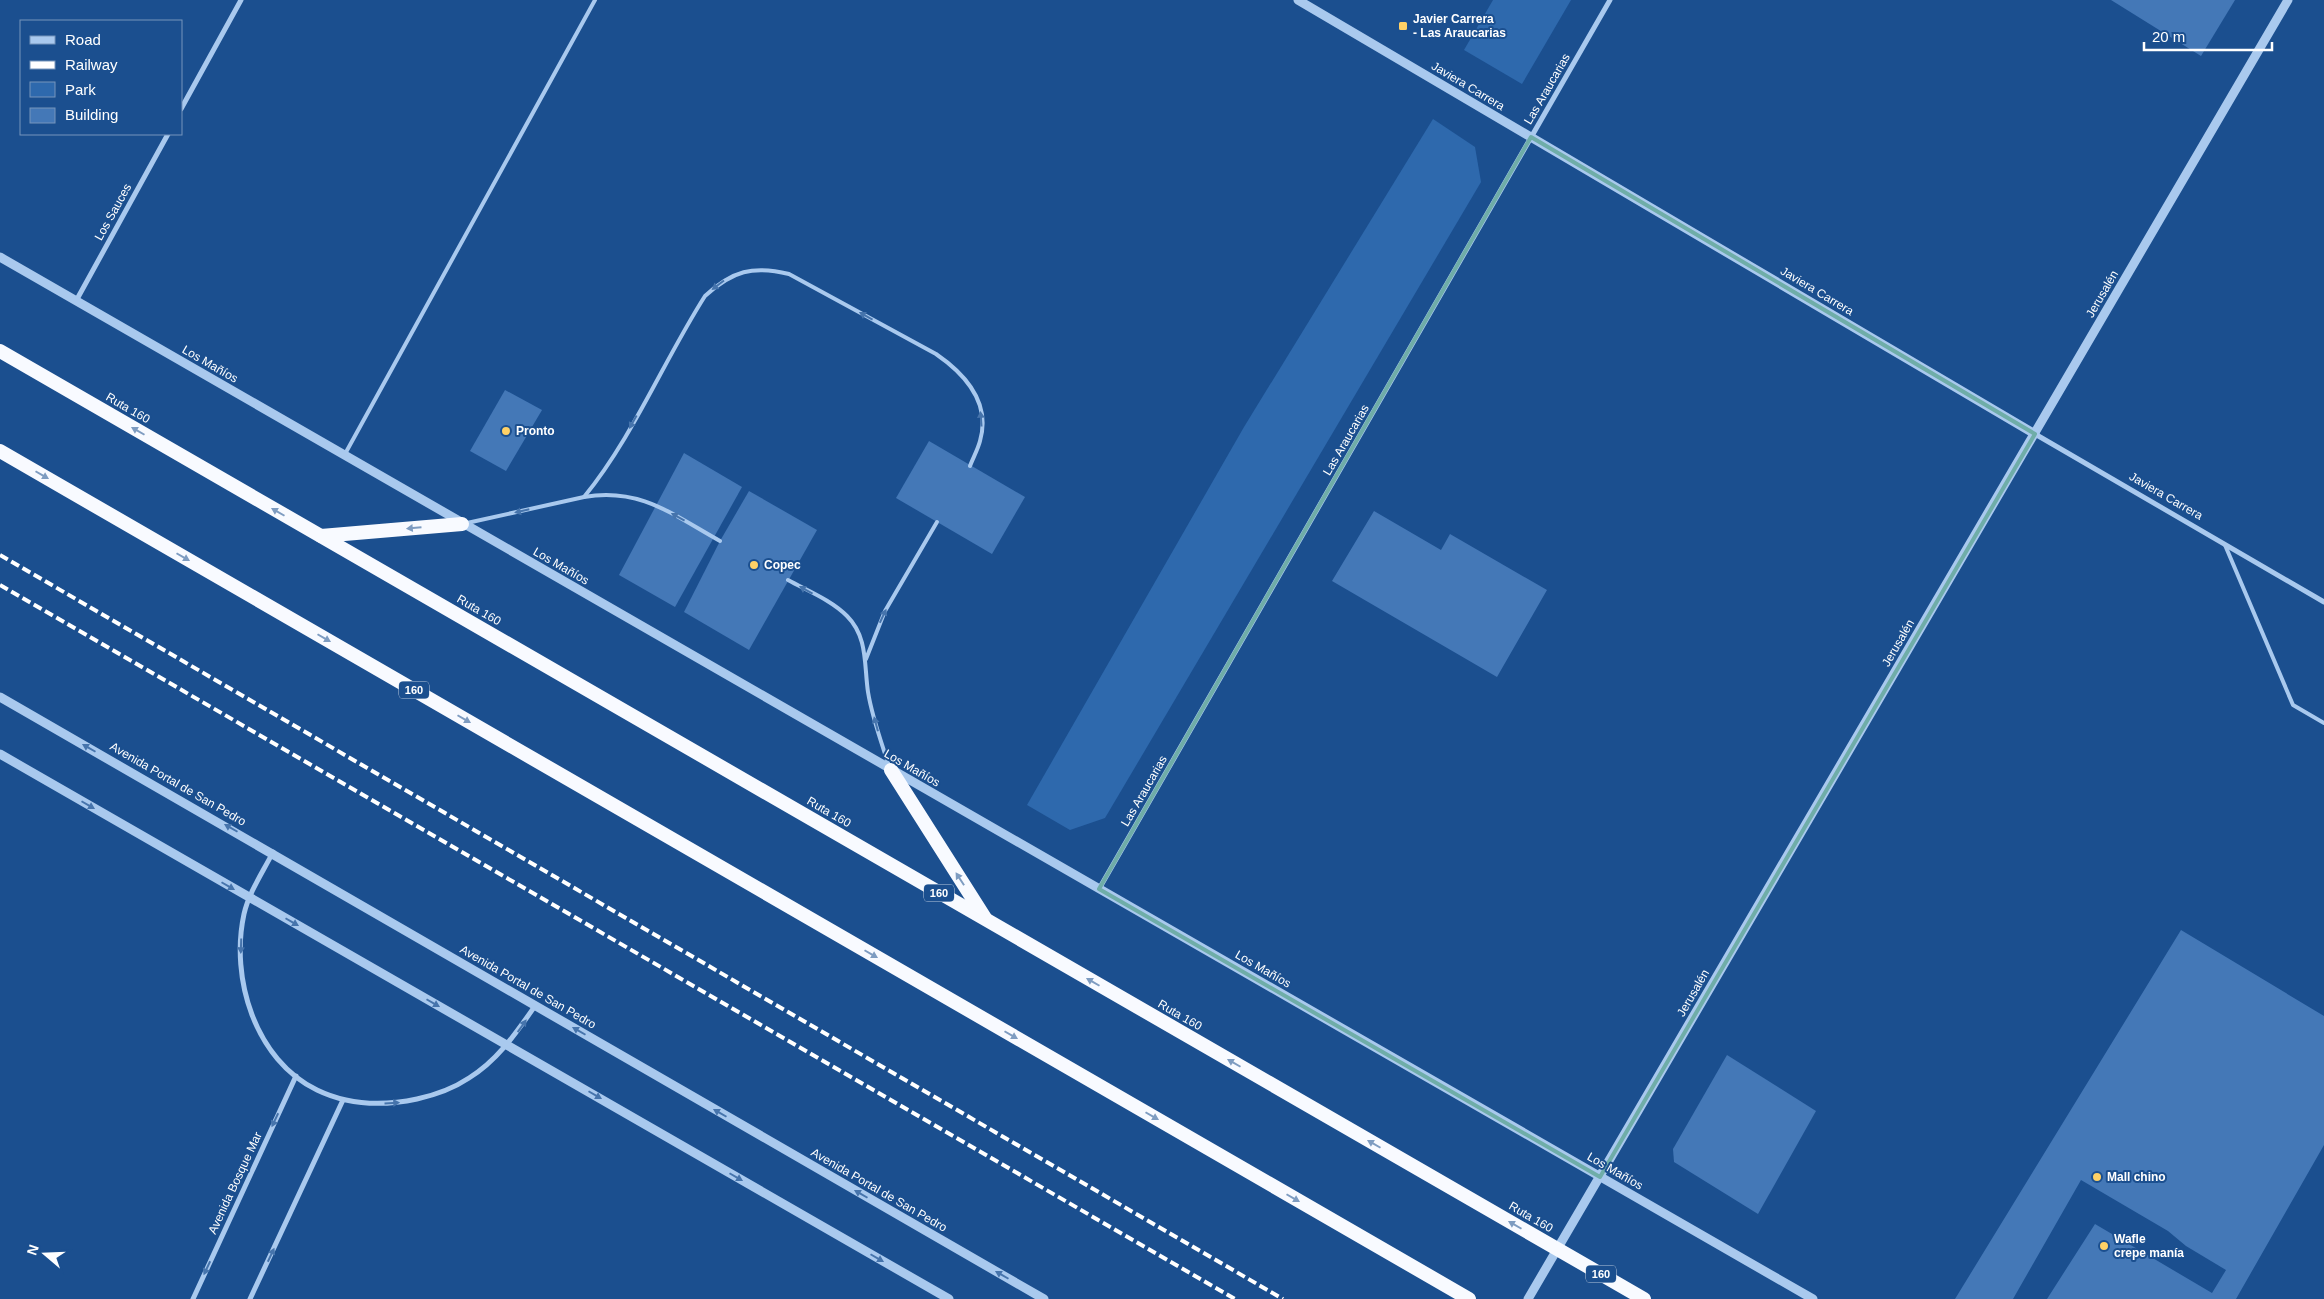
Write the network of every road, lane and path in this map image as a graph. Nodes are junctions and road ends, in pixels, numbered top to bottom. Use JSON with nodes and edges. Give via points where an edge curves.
{"nodes":[{"id":1,"x":241,"y":0,"type":"edge"},
{"id":2,"x":594,"y":0,"type":"edge"},
{"id":3,"x":1298,"y":0,"type":"edge"},
{"id":4,"x":1610,"y":0,"type":"edge"},
{"id":5,"x":2288,"y":0,"type":"edge"},
{"id":6,"x":182,"y":107,"type":"edge"},
{"id":7,"x":167,"y":135,"type":"edge"},
{"id":8,"x":1531,"y":137,"type":"junction"},
{"id":9,"x":0,"y":257,"type":"edge"},
{"id":10,"x":76,"y":301,"type":"junction"},
{"id":11,"x":0,"y":351,"type":"edge"},
{"id":12,"x":2035,"y":434,"type":"junction"},
{"id":13,"x":0,"y":451,"type":"edge"},
{"id":14,"x":344,"y":456,"type":"junction"},
{"id":15,"x":970,"y":466,"type":"dead end"},
{"id":16,"x":584,"y":497,"type":"junction"},
{"id":17,"x":938,"y":522,"type":"dead end"},
{"id":18,"x":462,"y":524,"type":"junction"},
{"id":19,"x":320,"y":536,"type":"junction"},
{"id":20,"x":720,"y":541,"type":"dead end"},
{"id":21,"x":2225,"y":544,"type":"junction"},
{"id":22,"x":788,"y":580,"type":"dead end"},
{"id":23,"x":2324,"y":602,"type":"edge"},
{"id":24,"x":866,"y":661,"type":"junction"},
{"id":25,"x":0,"y":696,"type":"edge"},
{"id":26,"x":2324,"y":723,"type":"edge"},
{"id":27,"x":0,"y":754,"type":"edge"},
{"id":28,"x":891,"y":770,"type":"junction"},
{"id":29,"x":273,"y":852,"type":"junction"},
{"id":30,"x":1099,"y":889,"type":"junction"},
{"id":31,"x":250,"y":898,"type":"junction"},
{"id":32,"x":986,"y":920,"type":"junction"},
{"id":33,"x":535,"y":1006,"type":"junction"},
{"id":34,"x":508,"y":1045,"type":"junction"},
{"id":35,"x":296,"y":1076,"type":"junction"},
{"id":36,"x":343,"y":1100,"type":"junction"},
{"id":37,"x":1600,"y":1177,"type":"junction"},
{"id":38,"x":1558,"y":1249,"type":"junction"},
{"id":39,"x":192,"y":1299,"type":"edge"},
{"id":40,"x":250,"y":1299,"type":"edge"},
{"id":41,"x":949,"y":1299,"type":"edge"},
{"id":42,"x":1044,"y":1299,"type":"edge"},
{"id":43,"x":1469,"y":1299,"type":"edge"},
{"id":44,"x":1528,"y":1299,"type":"edge"},
{"id":45,"x":1644,"y":1299,"type":"edge"},
{"id":46,"x":1813,"y":1299,"type":"edge"}],
"edges":[{"from":1,"to":6,"type":"street"},
{"from":2,"to":14,"type":"lane"},
{"from":3,"to":8,"type":"street","name":"Javiera Carrera"},
{"from":4,"to":8,"type":"street","name":"Las Araucarias"},
{"from":5,"to":12,"type":"street","name":"Jerusalén"},
{"from":7,"to":10,"type":"street","name":"Los Sauces"},
{"from":8,"to":12,"type":"street","name":"Javiera Carrera"},
{"from":8,"to":30,"type":"street","name":"Las Araucarias"},
{"from":9,"to":10,"type":"street","name":"Los Mañíos"},
{"from":10,"to":14,"type":"street","name":"Los Mañíos"},
{"from":19,"to":11,"type":"highway","name":"Ruta 160","number":"160","one_way":true},
{"from":12,"to":21,"type":"street","name":"Javiera Carrera"},
{"from":12,"to":37,"type":"street","name":"Jerusalén"},
{"from":13,"to":43,"type":"highway","number":"160","one_way":true},
{"from":14,"to":18,"type":"street","name":"Los Mañíos"},
{"from":15,"to":16,"type":"lane","one_way":true,"via":[[981,440],[980,408],[966,378],[954,366],[789,274],[753,270],[719,283],[705,296],[620,447]]},
{"from":16,"to":18,"type":"lane","one_way":true},
{"from":20,"to":16,"type":"lane","one_way":true,"via":[[639,498],[620,494]]},
{"from":24,"to":17,"type":"lane","one_way":true,"via":[[885,610]]},
{"from":18,"to":19,"type":"highway","one_way":true},
{"from":18,"to":28,"type":"street","name":"Los Mañíos"},
{"from":19,"to":32,"type":"highway","name":"Ruta 160","number":"160"},
{"from":21,"to":23,"type":"street","name":"Javiera Carrera"},
{"from":21,"to":26,"type":"lane","via":[[2293,705]]},
{"from":24,"to":22,"type":"lane","one_way":true,"via":[[863,646],[848,618],[836,607]]},
{"from":28,"to":24,"type":"lane","one_way":true,"via":[[875,724]]},
{"from":29,"to":25,"type":"street","name":"Avenida Portal de San Pedro","one_way":true},
{"from":27,"to":31,"type":"street","one_way":true},
{"from":28,"to":30,"type":"street","name":"Los Mañíos"},
{"from":32,"to":28,"type":"highway","one_way":true},
{"from":29,"to":31,"type":"street"},
{"from":29,"to":33,"type":"street","name":"Avenida Portal de San Pedro"},
{"from":30,"to":37,"type":"street","name":"Los Mañíos"},
{"from":31,"to":34,"type":"street","one_way":true},
{"from":31,"to":35,"type":"street","one_way":true,"via":[[240,947],[246,996],[265,1040]]},
{"from":38,"to":32,"type":"highway","name":"Ruta 160","number":"160","one_way":true},
{"from":34,"to":33,"type":"street","one_way":true},
{"from":42,"to":33,"type":"street","name":"Avenida Portal de San Pedro","one_way":true},
{"from":36,"to":34,"type":"street","one_way":true,"via":[[372,1104],[402,1102],[431,1095],[468,1079]]},
{"from":34,"to":41,"type":"street","one_way":true},
{"from":35,"to":36,"type":"street","via":[[315,1090]]},
{"from":35,"to":39,"type":"street","name":"Avenida Bosque Mar","one_way":true},
{"from":40,"to":36,"type":"street","one_way":true},
{"from":37,"to":38,"type":"street","name":"Jerusalén"},
{"from":37,"to":46,"type":"street","name":"Los Mañíos"},
{"from":38,"to":44,"type":"street","name":"Jerusalén"},
{"from":38,"to":45,"type":"highway","name":"Ruta 160","number":"160"}]}
